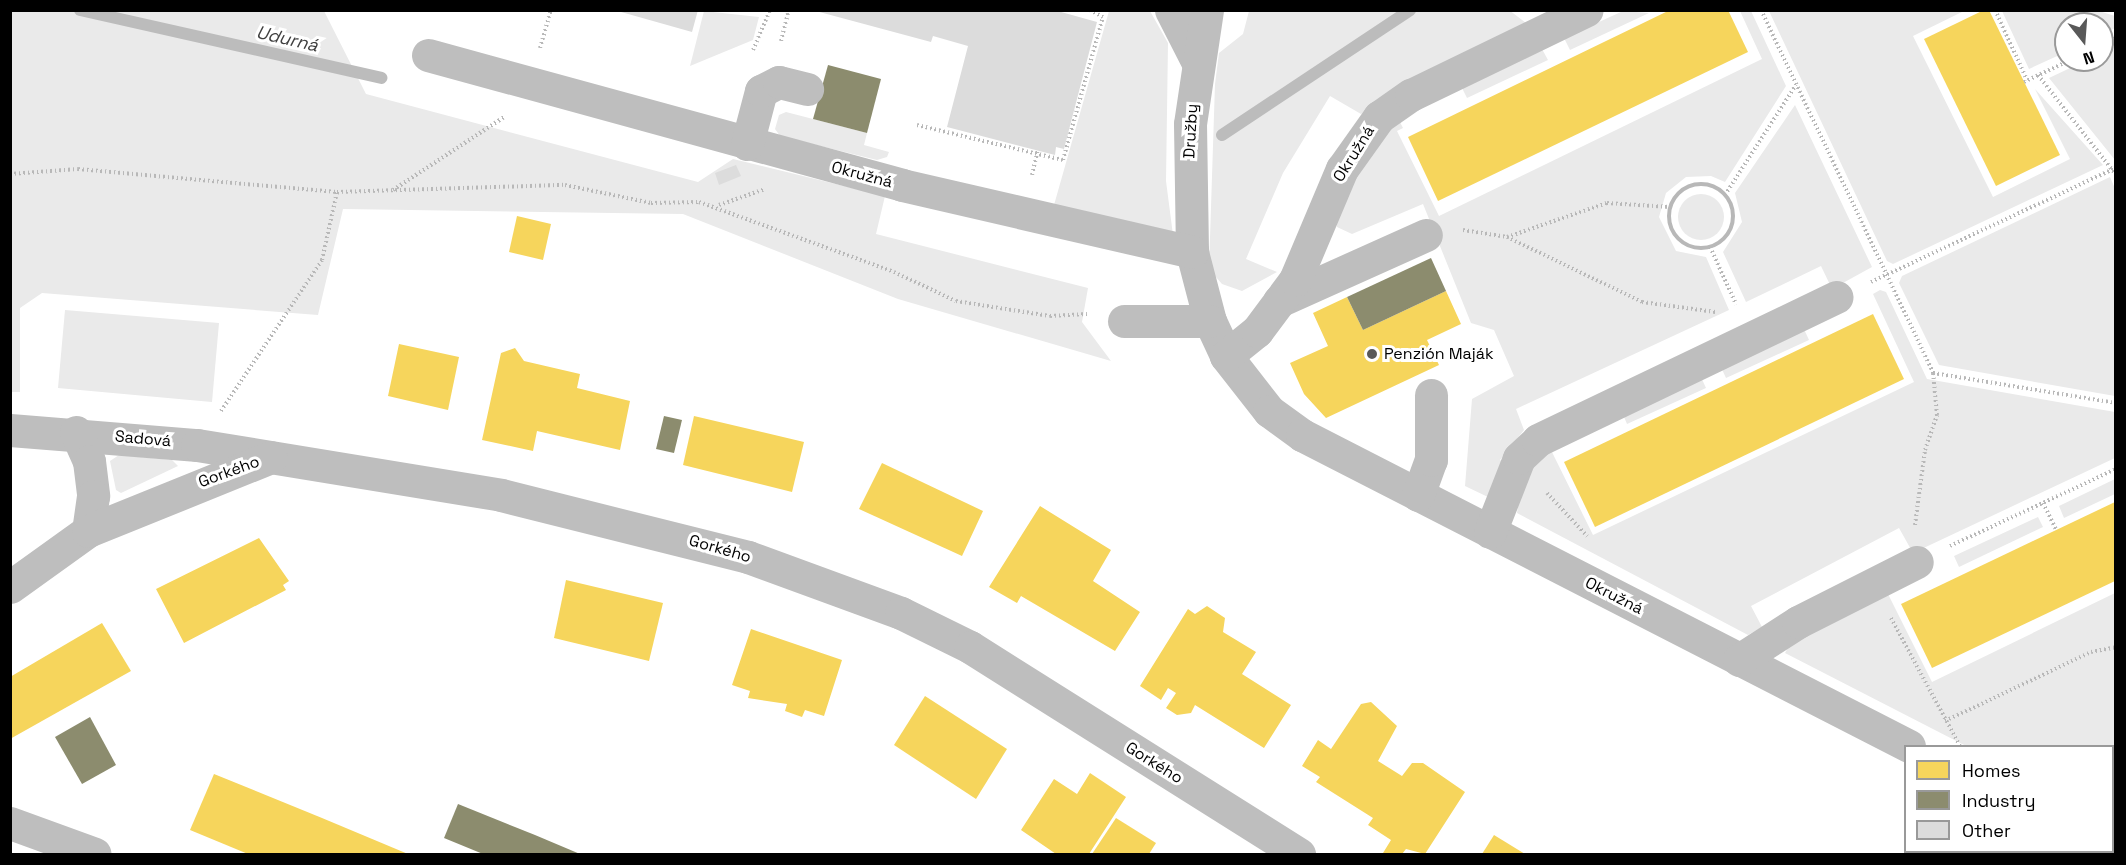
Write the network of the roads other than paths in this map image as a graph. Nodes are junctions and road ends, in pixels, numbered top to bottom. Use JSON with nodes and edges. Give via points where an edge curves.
{"nodes":[{"id":1,"x":1171,"y":10,"type":"edge"},
{"id":2,"x":1207,"y":10,"type":"edge"},
{"id":3,"x":1587,"y":10,"type":"edge"},
{"id":4,"x":428,"y":55,"type":"dead end"},
{"id":5,"x":1197,"y":60,"type":"junction"},
{"id":6,"x":807,"y":89,"type":"dead end"},
{"id":7,"x":747,"y":144,"type":"junction"},
{"id":8,"x":1426,"y":235,"type":"road end"},
{"id":9,"x":1192,"y":252,"type":"junction"},
{"id":10,"x":1837,"y":297,"type":"road end"},
{"id":11,"x":1279,"y":302,"type":"junction"},
{"id":12,"x":1124,"y":321,"type":"road end"},
{"id":13,"x":1210,"y":321,"type":"junction"},
{"id":14,"x":1226,"y":356,"type":"junction"},
{"id":15,"x":1431,"y":395,"type":"dead end"},
{"id":16,"x":10,"y":430,"type":"edge"},
{"id":17,"x":76,"y":432,"type":"junction"},
{"id":18,"x":274,"y":456,"type":"junction"},
{"id":19,"x":1418,"y":495,"type":"junction"},
{"id":20,"x":88,"y":531,"type":"junction"},
{"id":21,"x":1490,"y":532,"type":"junction"},
{"id":22,"x":1917,"y":562,"type":"road end"},
{"id":23,"x":10,"y":586,"type":"edge"},
{"id":24,"x":1739,"y":660,"type":"junction"},
{"id":25,"x":1905,"y":745,"type":"edge"},
{"id":26,"x":10,"y":822,"type":"edge"},
{"id":27,"x":95,"y":855,"type":"edge"},
{"id":28,"x":1299,"y":855,"type":"edge"}],
"edges":[{"from":1,"to":5,"type":"street"},
{"from":2,"to":5,"type":"street","name":"Družby"},
{"from":3,"to":11,"type":"street","name":"Okružná","via":[[1411,95],[1379,117],[1342,169],[1295,280]]},
{"from":4,"to":7,"type":"street","name":"Okružná"},
{"from":5,"to":9,"type":"street","name":"Družby","via":[[1190,124]]},
{"from":6,"to":7,"type":"street","via":[[769,83],[761,91]]},
{"from":7,"to":9,"type":"street","name":"Okružná"},
{"from":8,"to":11,"type":"street"},
{"from":9,"to":13,"type":"street","name":"Okružná"},
{"from":10,"to":21,"type":"street","via":[[1747,327],[1538,440],[1519,458]]},
{"from":11,"to":14,"type":"street","name":"Okružná","via":[[1257,331]]},
{"from":12,"to":13,"type":"street"},
{"from":13,"to":14,"type":"street","name":"Okružná"},
{"from":14,"to":19,"type":"street","name":"Okružná","via":[[1269,411]]},
{"from":15,"to":19,"type":"street","via":[[1431,460]]},
{"from":16,"to":17,"type":"street","name":"Sadová"},
{"from":17,"to":18,"type":"street","name":"Sadová"},
{"from":17,"to":20,"type":"street","via":[[89,461],[93,496]]},
{"from":18,"to":20,"type":"street","name":"Gorkého"},
{"from":18,"to":28,"type":"street","name":"Gorkého","via":[[602,516],[828,584],[970,648]]},
{"from":19,"to":21,"type":"street","name":"Okružná"},
{"from":20,"to":23,"type":"street","name":"Gorkého"},
{"from":21,"to":24,"type":"street","name":"Okružná"},
{"from":22,"to":24,"type":"street","via":[[1798,621]]},
{"from":24,"to":25,"type":"street","name":"Okružná"},
{"from":26,"to":27,"type":"street"}]}
